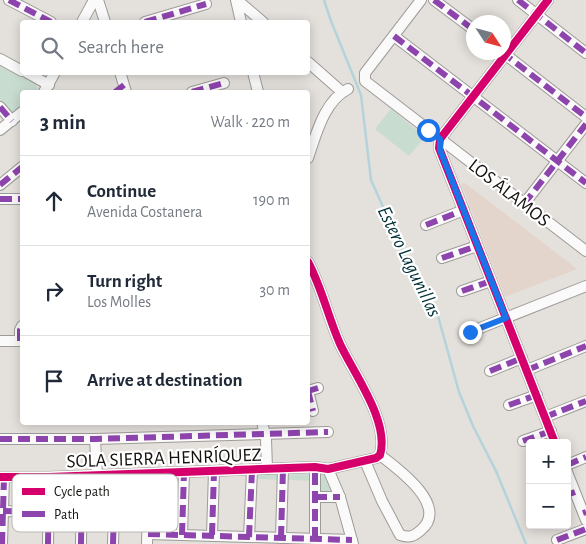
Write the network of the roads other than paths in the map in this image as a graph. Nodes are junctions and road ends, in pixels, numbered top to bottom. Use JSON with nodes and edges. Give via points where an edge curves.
{"nodes":[{"id":1,"x":9,"y":0,"type":"edge"},
{"id":2,"x":94,"y":0,"type":"edge"},
{"id":3,"x":98,"y":0,"type":"edge"},
{"id":4,"x":237,"y":0,"type":"edge"},
{"id":5,"x":422,"y":0,"type":"edge"},
{"id":6,"x":434,"y":0,"type":"edge"},
{"id":7,"x":518,"y":0,"type":"edge"},
{"id":8,"x":548,"y":0,"type":"edge"},
{"id":9,"x":206,"y":4,"type":"dead end"},
{"id":10,"x":537,"y":15,"type":"junction"},
{"id":11,"x":47,"y":20,"type":"edge"},
{"id":12,"x":83,"y":20,"type":"edge"},
{"id":13,"x":104,"y":20,"type":"edge"},
{"id":14,"x":152,"y":20,"type":"edge"},
{"id":15,"x":241,"y":20,"type":"edge"},
{"id":16,"x":261,"y":20,"type":"edge"},
{"id":17,"x":466,"y":24,"type":"edge"},
{"id":18,"x":394,"y":36,"type":"junction"},
{"id":19,"x":511,"y":46,"type":"edge"},
{"id":20,"x":586,"y":52,"type":"edge"},
{"id":21,"x":0,"y":59,"type":"edge"},
{"id":22,"x":511,"y":59,"type":"edge"},
{"id":23,"x":500,"y":60,"type":"edge"},
{"id":24,"x":310,"y":64,"type":"edge"},
{"id":25,"x":20,"y":70,"type":"edge"},
{"id":26,"x":30,"y":75,"type":"edge"},
{"id":27,"x":54,"y":75,"type":"edge"},
{"id":28,"x":121,"y":75,"type":"edge"},
{"id":29,"x":254,"y":75,"type":"edge"},
{"id":30,"x":224,"y":83,"type":"dead end"},
{"id":31,"x":47,"y":89,"type":"edge"},
{"id":32,"x":125,"y":89,"type":"edge"},
{"id":33,"x":199,"y":90,"type":"edge"},
{"id":34,"x":258,"y":90,"type":"edge"},
{"id":35,"x":474,"y":96,"type":"junction"},
{"id":36,"x":0,"y":106,"type":"edge"},
{"id":37,"x":20,"y":114,"type":"edge"},
{"id":38,"x":586,"y":117,"type":"edge"},
{"id":39,"x":12,"y":121,"type":"junction"},
{"id":40,"x":586,"y":124,"type":"edge"},
{"id":41,"x":0,"y":130,"type":"edge"},
{"id":42,"x":440,"y":139,"type":"junction"},
{"id":43,"x":310,"y":153,"type":"edge"},
{"id":44,"x":558,"y":161,"type":"junction"},
{"id":45,"x":20,"y":169,"type":"edge"},
{"id":46,"x":586,"y":183,"type":"edge"},
{"id":47,"x":0,"y":185,"type":"edge"},
{"id":48,"x":0,"y":199,"type":"edge"},
{"id":49,"x":20,"y":199,"type":"edge"},
{"id":50,"x":524,"y":204,"type":"junction"},
{"id":51,"x":464,"y":210,"type":"junction"},
{"id":52,"x":426,"y":224,"type":"dead end"},
{"id":53,"x":477,"y":246,"type":"junction"},
{"id":54,"x":586,"y":251,"type":"edge"},
{"id":55,"x":442,"y":258,"type":"dead end"},
{"id":56,"x":310,"y":266,"type":"edge"},
{"id":57,"x":491,"y":281,"type":"junction"},
{"id":58,"x":586,"y":286,"type":"edge"},
{"id":59,"x":462,"y":291,"type":"dead end"},
{"id":60,"x":506,"y":318,"type":"junction"},
{"id":61,"x":470,"y":332,"type":"dead end"},
{"id":62,"x":0,"y":341,"type":"edge"},
{"id":63,"x":20,"y":342,"type":"edge"},
{"id":64,"x":586,"y":346,"type":"edge"},
{"id":65,"x":522,"y":358,"type":"junction"},
{"id":66,"x":526,"y":370,"type":"junction"},
{"id":67,"x":490,"y":371,"type":"dead end"},
{"id":68,"x":311,"y":390,"type":"edge"},
{"id":69,"x":537,"y":395,"type":"junction"},
{"id":70,"x":586,"y":401,"type":"edge"},
{"id":71,"x":509,"y":405,"type":"dead end"},
{"id":72,"x":313,"y":411,"type":"dead end"},
{"id":73,"x":545,"y":417,"type":"junction"},
{"id":74,"x":263,"y":425,"type":"edge"},
{"id":75,"x":551,"y":431,"type":"junction"},
{"id":76,"x":328,"y":432,"type":"dead end"},
{"id":77,"x":265,"y":434,"type":"junction"},
{"id":78,"x":0,"y":439,"type":"edge"},
{"id":79,"x":95,"y":439,"type":"junction"},
{"id":80,"x":554,"y":439,"type":"edge"},
{"id":81,"x":523,"y":441,"type":"dead end"},
{"id":82,"x":380,"y":455,"type":"junction"},
{"id":83,"x":586,"y":457,"type":"edge"},
{"id":84,"x":365,"y":461,"type":"junction"},
{"id":85,"x":571,"y":463,"type":"edge"},
{"id":86,"x":315,"y":467,"type":"junction"},
{"id":87,"x":283,"y":468,"type":"junction"},
{"id":88,"x":328,"y":469,"type":"junction"},
{"id":89,"x":252,"y":470,"type":"junction"},
{"id":90,"x":267,"y":470,"type":"junction"},
{"id":91,"x":184,"y":472,"type":"junction"},
{"id":92,"x":214,"y":472,"type":"junction"},
{"id":93,"x":97,"y":474,"type":"edge"},
{"id":94,"x":150,"y":474,"type":"edge"},
{"id":95,"x":2,"y":477,"type":"edge"},
{"id":96,"x":571,"y":493,"type":"edge"},
{"id":97,"x":315,"y":497,"type":"junction"},
{"id":98,"x":340,"y":497,"type":"junction"},
{"id":99,"x":3,"y":511,"type":"junction"},
{"id":100,"x":12,"y":511,"type":"edge"},
{"id":101,"x":585,"y":515,"type":"edge"},
{"id":102,"x":586,"y":529,"type":"edge"},
{"id":103,"x":182,"y":535,"type":"junction"},
{"id":104,"x":212,"y":535,"type":"junction"},
{"id":105,"x":249,"y":537,"type":"junction"},
{"id":106,"x":281,"y":538,"type":"junction"},
{"id":107,"x":148,"y":539,"type":"edge"},
{"id":108,"x":315,"y":539,"type":"junction"},
{"id":109,"x":557,"y":540,"type":"dead end"},
{"id":110,"x":352,"y":542,"type":"edge"},
{"id":111,"x":2,"y":544,"type":"edge"}],
"edges":[{"from":1,"to":11,"type":"street"},
{"from":2,"to":12,"type":"street"},
{"from":3,"to":13,"type":"street"},
{"from":4,"to":15,"type":"street"},
{"from":4,"to":16,"type":"street"},
{"from":5,"to":18,"type":"street"},
{"from":6,"to":17,"type":"street"},
{"from":7,"to":10,"type":"street"},
{"from":8,"to":10,"type":"street"},
{"from":9,"to":14,"type":"street"},
{"from":10,"to":19,"type":"street"},
{"from":10,"to":20,"type":"street"},
{"from":18,"to":35,"type":"street"},
{"from":18,"to":42,"type":"street","name":"LOS ÁLAMOS","via":[[363,78]]},
{"from":21,"to":25,"type":"street"},
{"from":22,"to":38,"type":"street"},
{"from":23,"to":35,"type":"street"},
{"from":24,"to":43,"type":"street","via":[[345,90],[322,120]]},
{"from":26,"to":31,"type":"street"},
{"from":27,"to":31,"type":"street"},
{"from":28,"to":32,"type":"street"},
{"from":29,"to":34,"type":"street"},
{"from":30,"to":33,"type":"street"},
{"from":35,"to":42,"type":"street"},
{"from":35,"to":44,"type":"street"},
{"from":36,"to":39,"type":"street"},
{"from":37,"to":39,"type":"street"},
{"from":39,"to":41,"type":"street"},
{"from":40,"to":44,"type":"street"},
{"from":42,"to":50,"type":"street","name":"LOS ÁLAMOS"},
{"from":42,"to":51,"type":"street","via":[[440,150]]},
{"from":44,"to":46,"type":"street"},
{"from":44,"to":50,"type":"street"},
{"from":45,"to":47,"type":"street"},
{"from":48,"to":49,"type":"street"},
{"from":50,"to":54,"type":"street","name":"LOS ÁLAMOS"},
{"from":51,"to":52,"type":"street"},
{"from":51,"to":53,"type":"street"},
{"from":53,"to":55,"type":"street"},
{"from":53,"to":57,"type":"street"},
{"from":56,"to":82,"type":"street","via":[[340,344],[377,419],[382,448]]},
{"from":57,"to":59,"type":"street"},
{"from":57,"to":60,"type":"street"},
{"from":58,"to":60,"type":"street"},
{"from":60,"to":61,"type":"street"},
{"from":60,"to":65,"type":"street"},
{"from":62,"to":63,"type":"street"},
{"from":64,"to":66,"type":"street"},
{"from":65,"to":66,"type":"street"},
{"from":65,"to":67,"type":"street"},
{"from":66,"to":69,"type":"street"},
{"from":68,"to":72,"type":"street"},
{"from":69,"to":71,"type":"street"},
{"from":69,"to":73,"type":"street"},
{"from":70,"to":73,"type":"street"},
{"from":73,"to":75,"type":"street"},
{"from":74,"to":77,"type":"street"},
{"from":75,"to":80,"type":"street"},
{"from":75,"to":81,"type":"street"},
{"from":76,"to":77,"type":"street"},
{"from":77,"to":79,"type":"street"},
{"from":77,"to":90,"type":"street"},
{"from":78,"to":79,"type":"street"},
{"from":79,"to":93,"type":"street"},
{"from":82,"to":84,"type":"street"},
{"from":82,"to":84,"type":"street","via":[[408,476],[426,503],[429,517],[424,528],[414,536],[400,535]]},
{"from":83,"to":85,"type":"street"},
{"from":84,"to":88,"type":"street"},
{"from":86,"to":87,"type":"street","name":"SOLA SIERRA HENRÍQUEZ"},
{"from":86,"to":88,"type":"street","name":"SOLA SIERRA HENRÍQUEZ"},
{"from":86,"to":97,"type":"street"},
{"from":87,"to":90,"type":"street","name":"SOLA SIERRA HENRÍQUEZ"},
{"from":87,"to":106,"type":"street"},
{"from":88,"to":98,"type":"street"},
{"from":89,"to":90,"type":"street","name":"SOLA SIERRA HENRÍQUEZ"},
{"from":89,"to":92,"type":"street","name":"SOLA SIERRA HENRÍQUEZ"},
{"from":89,"to":105,"type":"street"},
{"from":91,"to":92,"type":"street","name":"SOLA SIERRA HENRÍQUEZ"},
{"from":91,"to":94,"type":"street","name":"SOLA SIERRA HENRÍQUEZ"},
{"from":91,"to":103,"type":"street"},
{"from":92,"to":104,"type":"street"},
{"from":95,"to":99,"type":"street"},
{"from":96,"to":101,"type":"street"},
{"from":97,"to":98,"type":"street"},
{"from":97,"to":108,"type":"street"},
{"from":98,"to":110,"type":"street"},
{"from":99,"to":100,"type":"street"},
{"from":99,"to":111,"type":"street"},
{"from":102,"to":109,"type":"street"},
{"from":103,"to":104,"type":"street"},
{"from":103,"to":107,"type":"street"},
{"from":104,"to":105,"type":"street"},
{"from":105,"to":106,"type":"street"},
{"from":106,"to":108,"type":"street"},
{"from":108,"to":110,"type":"street"}]}
